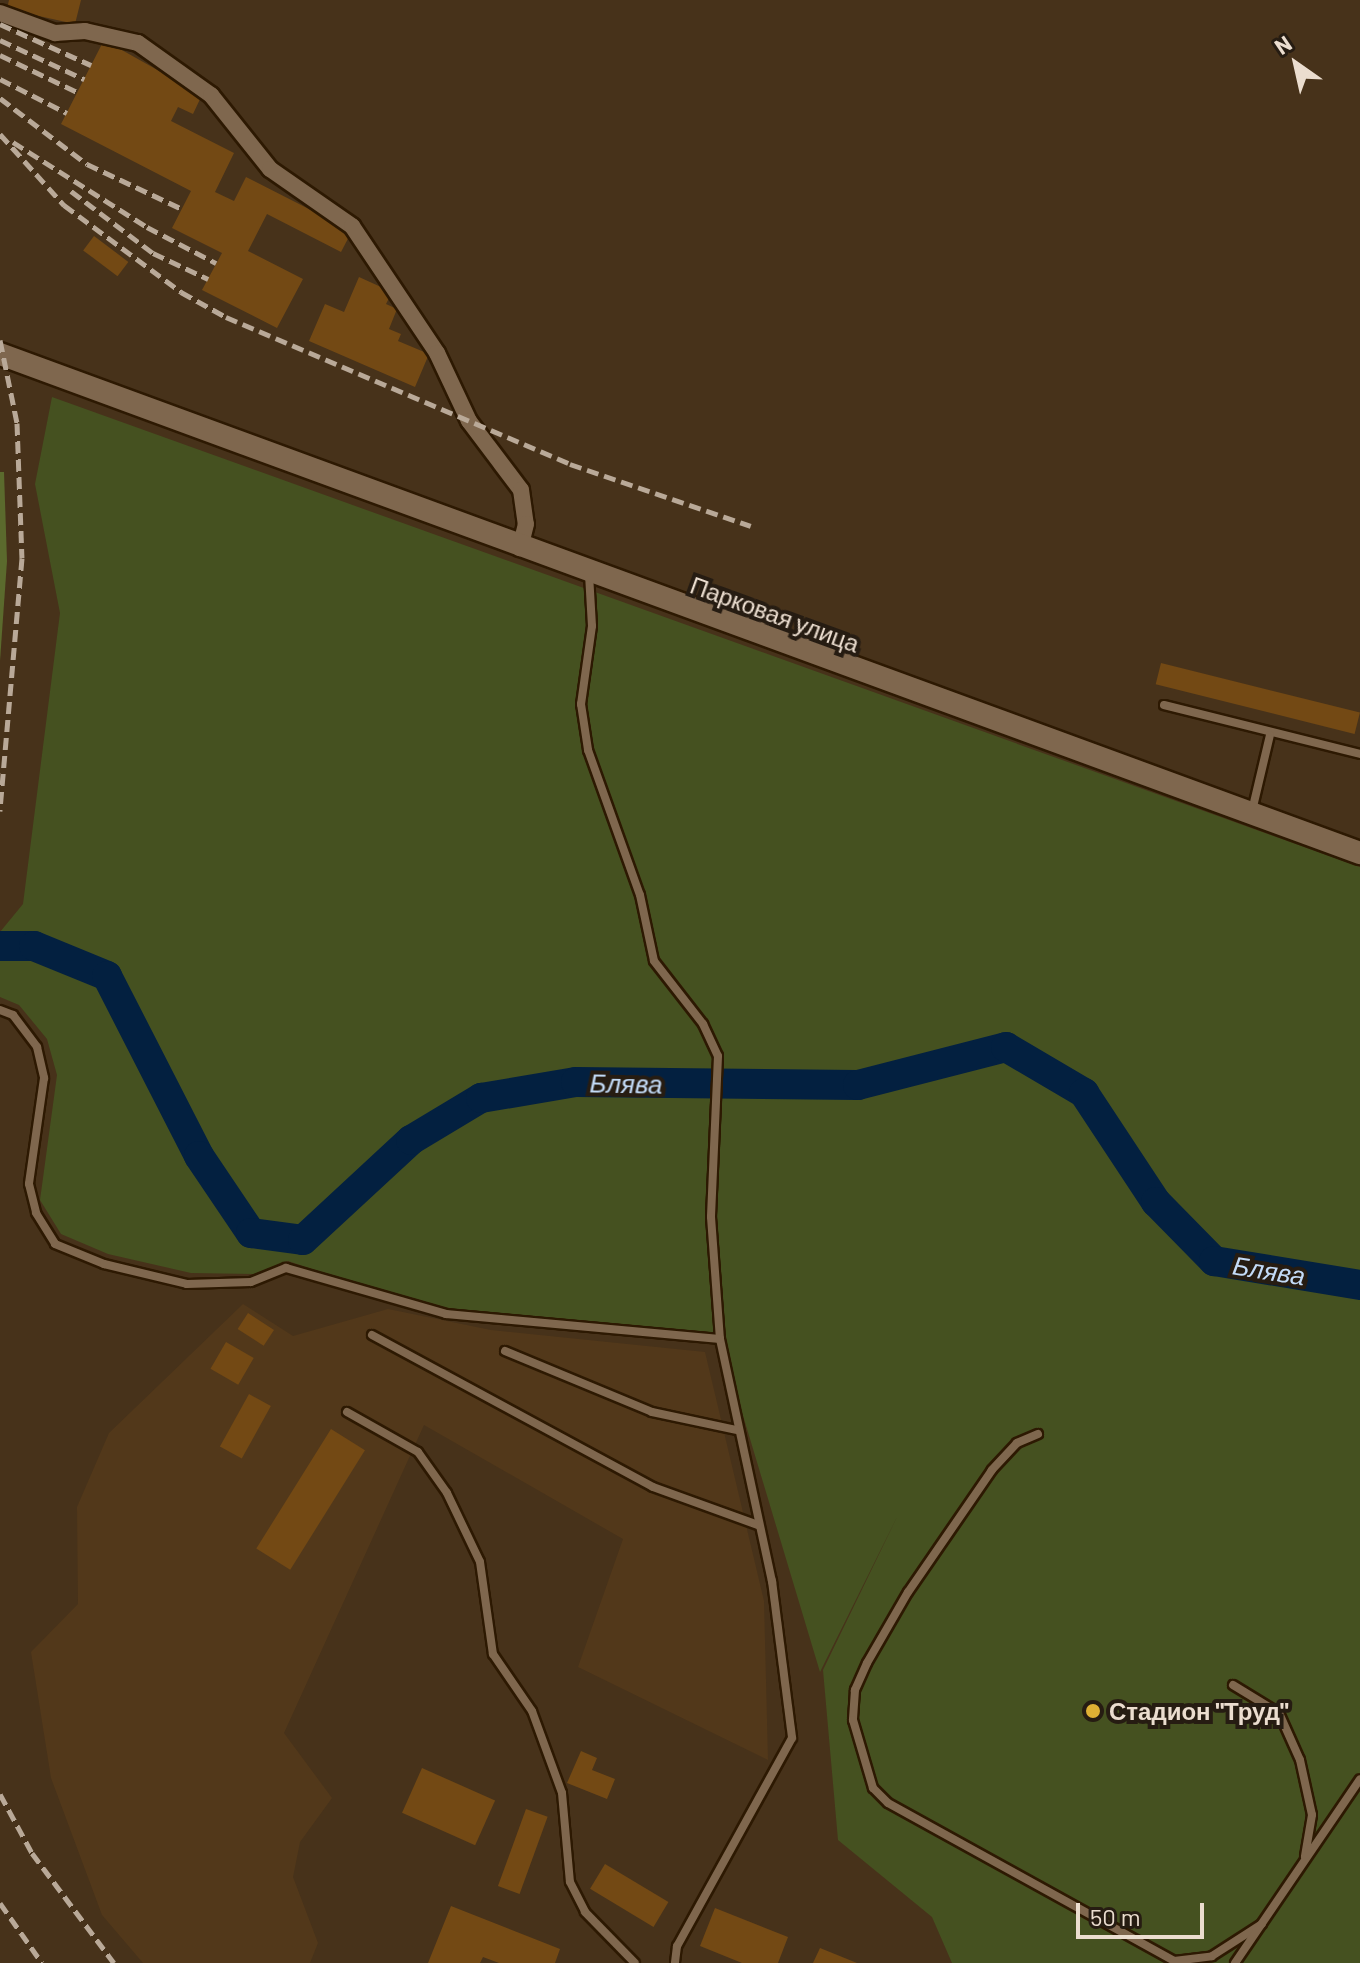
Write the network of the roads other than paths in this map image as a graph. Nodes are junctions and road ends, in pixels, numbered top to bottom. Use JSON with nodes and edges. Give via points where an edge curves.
{"nodes":[{"id":1,"x":0,"y":13,"type":"edge"},
{"id":2,"x":0,"y":354,"type":"edge"},
{"id":3,"x":520,"y":548,"type":"junction"},
{"id":4,"x":589,"y":574,"type":"junction"},
{"id":5,"x":1164,"y":705,"type":"dead end"},
{"id":6,"x":1270,"y":735,"type":"junction"},
{"id":7,"x":1360,"y":754,"type":"edge"},
{"id":8,"x":1252,"y":812,"type":"junction"},
{"id":9,"x":1360,"y":853,"type":"edge"},
{"id":10,"x":0,"y":1010,"type":"edge"},
{"id":11,"x":372,"y":1335,"type":"dead end"},
{"id":12,"x":720,"y":1339,"type":"junction"},
{"id":13,"x":505,"y":1351,"type":"dead end"},
{"id":14,"x":347,"y":1412,"type":"dead end"},
{"id":15,"x":737,"y":1430,"type":"junction"},
{"id":16,"x":1038,"y":1434,"type":"dead end"},
{"id":17,"x":758,"y":1525,"type":"junction"},
{"id":18,"x":1233,"y":1685,"type":"dead end"},
{"id":19,"x":1360,"y":1779,"type":"edge"},
{"id":20,"x":1304,"y":1861,"type":"junction"},
{"id":21,"x":1262,"y":1924,"type":"junction"},
{"id":22,"x":635,"y":1963,"type":"edge"},
{"id":23,"x":675,"y":1963,"type":"edge"},
{"id":24,"x":1235,"y":1963,"type":"edge"}],
"edges":[{"from":1,"to":3,"type":"street","via":[[55,33],[85,31],[138,43],[211,95],[270,169],[352,226],[437,353],[469,421],[521,490],[526,524]]},
{"from":2,"to":3,"type":"street","name":"Парковая улица","via":[[175,415]]},
{"from":3,"to":4,"type":"street","name":"Парковая улица"},
{"from":4,"to":8,"type":"street","name":"Парковая улица"},
{"from":4,"to":12,"type":"lane","via":[[592,626],[581,704],[588,750],[640,895],[654,961],[703,1024],[718,1056],[711,1217]]},
{"from":5,"to":6,"type":"lane"},
{"from":6,"to":7,"type":"lane"},
{"from":6,"to":8,"type":"lane"},
{"from":8,"to":9,"type":"street","name":"Парковая улица"},
{"from":10,"to":12,"type":"lane","via":[[13,1015],[37,1047],[44,1078],[29,1184],[36,1213],[55,1244],[104,1264],[187,1284],[251,1282],[286,1268],[446,1314]]},
{"from":11,"to":17,"type":"lane","via":[[653,1487]]},
{"from":12,"to":15,"type":"lane"},
{"from":13,"to":15,"type":"lane","via":[[652,1412]]},
{"from":14,"to":22,"type":"lane","via":[[418,1452],[447,1493],[480,1562],[493,1654],[532,1711],[562,1793],[570,1882],[585,1912]]},
{"from":15,"to":17,"type":"lane"},
{"from":16,"to":21,"type":"lane","via":[[1017,1443],[992,1470],[908,1592],[867,1663],[855,1690],[853,1720],[873,1788],[888,1803],[1174,1961],[1212,1956]]},
{"from":17,"to":23,"type":"lane","via":[[772,1581],[792,1738],[677,1946]]},
{"from":18,"to":20,"type":"lane","via":[[1279,1713],[1300,1760],[1312,1815]]},
{"from":19,"to":20,"type":"lane"},
{"from":20,"to":21,"type":"lane"},
{"from":21,"to":24,"type":"lane"}]}
